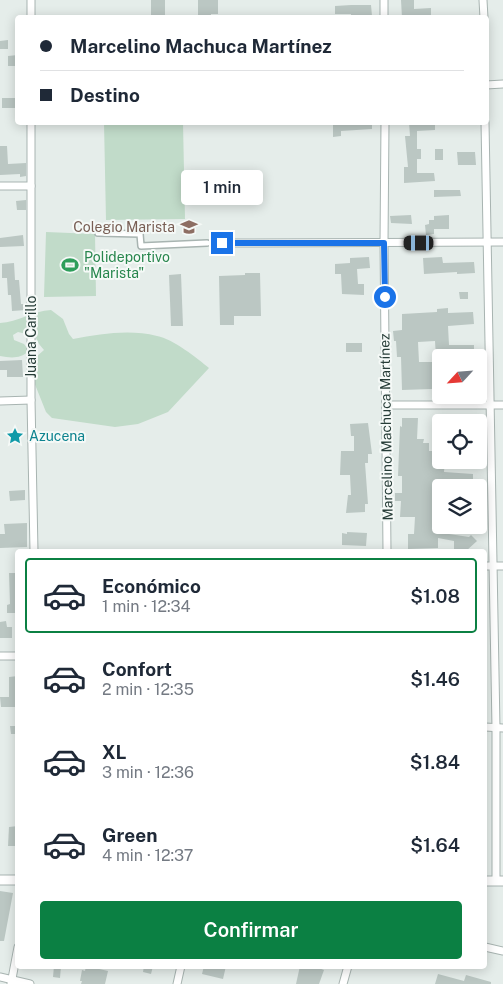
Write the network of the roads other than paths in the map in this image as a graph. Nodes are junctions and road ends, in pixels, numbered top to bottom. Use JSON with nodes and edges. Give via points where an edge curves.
{"nodes":[{"id":1,"x":31,"y":0,"type":"edge"},
{"id":2,"x":384,"y":0,"type":"edge"},
{"id":3,"x":483,"y":0,"type":"edge"},
{"id":4,"x":31,"y":15,"type":"edge"},
{"id":5,"x":384,"y":15,"type":"edge"},
{"id":6,"x":484,"y":15,"type":"edge"},
{"id":7,"x":489,"y":84,"type":"edge"},
{"id":8,"x":503,"y":84,"type":"edge"},
{"id":9,"x":31,"y":125,"type":"edge"},
{"id":10,"x":385,"y":125,"type":"edge"},
{"id":11,"x":485,"y":125,"type":"edge"},
{"id":12,"x":0,"y":186,"type":"edge"},
{"id":13,"x":31,"y":186,"type":"junction"},
{"id":14,"x":98,"y":234,"type":"dead end"},
{"id":15,"x":488,"y":242,"type":"junction"},
{"id":16,"x":503,"y":242,"type":"edge"},
{"id":17,"x":207,"y":243,"type":"dead end"},
{"id":18,"x":222,"y":243,"type":"dead end"},
{"id":19,"x":384,"y":243,"type":"junction"},
{"id":20,"x":31,"y":400,"type":"junction"},
{"id":21,"x":0,"y":401,"type":"edge"},
{"id":22,"x":491,"y":404,"type":"junction"},
{"id":23,"x":503,"y":404,"type":"edge"},
{"id":24,"x":386,"y":405,"type":"junction"},
{"id":25,"x":34,"y":549,"type":"edge"},
{"id":26,"x":387,"y":549,"type":"edge"},
{"id":27,"x":487,"y":566,"type":"edge"},
{"id":28,"x":493,"y":566,"type":"junction"},
{"id":29,"x":503,"y":566,"type":"edge"},
{"id":30,"x":0,"y":656,"type":"edge"},
{"id":31,"x":15,"y":656,"type":"edge"},
{"id":32,"x":499,"y":728,"type":"edge"},
{"id":33,"x":0,"y":880,"type":"edge"},
{"id":34,"x":15,"y":880,"type":"edge"},
{"id":35,"x":487,"y":881,"type":"edge"},
{"id":36,"x":500,"y":881,"type":"edge"},
{"id":37,"x":487,"y":947,"type":"edge"},
{"id":38,"x":503,"y":951,"type":"edge"},
{"id":39,"x":15,"y":964,"type":"edge"},
{"id":40,"x":180,"y":969,"type":"edge"},
{"id":41,"x":347,"y":969,"type":"edge"},
{"id":42,"x":0,"y":977,"type":"edge"},
{"id":43,"x":12,"y":982,"type":"edge"},
{"id":44,"x":30,"y":984,"type":"edge"},
{"id":45,"x":177,"y":984,"type":"edge"},
{"id":46,"x":343,"y":984,"type":"edge"}],
"edges":[{"from":1,"to":4,"type":"street"},
{"from":2,"to":5,"type":"street"},
{"from":3,"to":6,"type":"street"},
{"from":7,"to":8,"type":"street"},
{"from":9,"to":13,"type":"street","name":"Juana Carillo"},
{"from":10,"to":19,"type":"street","name":"Marcelino Machuca Martínez"},
{"from":11,"to":15,"type":"street"},
{"from":12,"to":13,"type":"street"},
{"from":13,"to":20,"type":"street","name":"Juana Carillo"},
{"from":14,"to":17,"type":"street","via":[[140,234],[142,246]]},
{"from":15,"to":16,"type":"street"},
{"from":15,"to":19,"type":"street"},
{"from":15,"to":22,"type":"street"},
{"from":18,"to":19,"type":"street"},
{"from":19,"to":24,"type":"street","name":"Marcelino Machuca Martínez"},
{"from":20,"to":21,"type":"street"},
{"from":20,"to":25,"type":"street","name":"Juana Carillo"},
{"from":22,"to":23,"type":"street"},
{"from":22,"to":24,"type":"street"},
{"from":22,"to":28,"type":"street"},
{"from":24,"to":26,"type":"street","name":"Marcelino Machuca Martínez"},
{"from":27,"to":28,"type":"street"},
{"from":28,"to":29,"type":"street"},
{"from":28,"to":32,"type":"street"},
{"from":30,"to":31,"type":"street"},
{"from":32,"to":36,"type":"street"},
{"from":33,"to":34,"type":"street"},
{"from":35,"to":36,"type":"street"},
{"from":37,"to":38,"type":"street"},
{"from":39,"to":43,"type":"street"},
{"from":40,"to":45,"type":"street"},
{"from":41,"to":46,"type":"street"},
{"from":42,"to":43,"type":"street"},
{"from":43,"to":44,"type":"street"}]}
